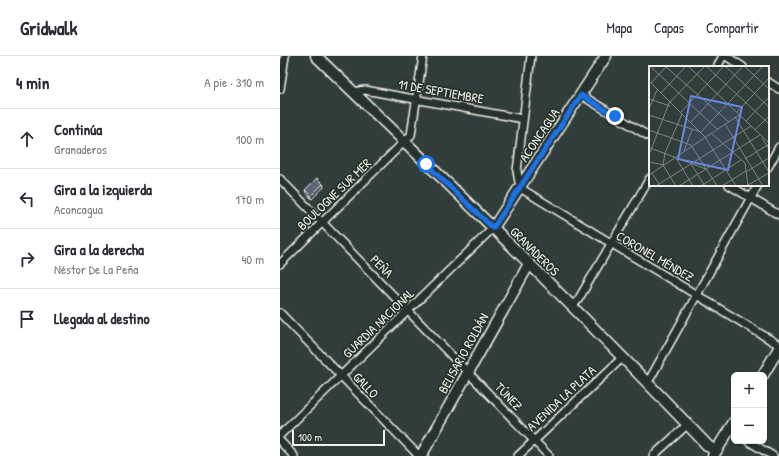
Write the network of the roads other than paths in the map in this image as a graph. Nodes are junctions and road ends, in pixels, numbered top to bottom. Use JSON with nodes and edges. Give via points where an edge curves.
{"nodes":[{"id":1,"x":285,"y":56,"type":"edge"},
{"id":2,"x":316,"y":56,"type":"edge"},
{"id":3,"x":423,"y":56,"type":"edge"},
{"id":4,"x":532,"y":56,"type":"edge"},
{"id":5,"x":606,"y":56,"type":"edge"},
{"id":6,"x":724,"y":56,"type":"edge"},
{"id":7,"x":718,"y":66,"type":"edge"},
{"id":8,"x":742,"y":66,"type":"edge"},
{"id":9,"x":769,"y":83,"type":"edge"},
{"id":10,"x":280,"y":88,"type":"edge"},
{"id":11,"x":779,"y":89,"type":"edge"},
{"id":12,"x":353,"y":92,"type":"junction"},
{"id":13,"x":581,"y":95,"type":"junction"},
{"id":14,"x":418,"y":98,"type":"junction"},
{"id":15,"x":523,"y":119,"type":"junction"},
{"id":16,"x":649,"y":136,"type":"edge"},
{"id":17,"x":404,"y":142,"type":"junction"},
{"id":18,"x":779,"y":147,"type":"edge"},
{"id":19,"x":769,"y":165,"type":"edge"},
{"id":20,"x":280,"y":179,"type":"edge"},
{"id":21,"x":649,"y":180,"type":"edge"},
{"id":22,"x":731,"y":186,"type":"edge"},
{"id":23,"x":757,"y":186,"type":"edge"},
{"id":24,"x":520,"y":188,"type":"junction"},
{"id":25,"x":751,"y":198,"type":"junction"},
{"id":26,"x":779,"y":215,"type":"edge"},
{"id":27,"x":322,"y":222,"type":"junction"},
{"id":28,"x":493,"y":228,"type":"junction"},
{"id":29,"x":611,"y":244,"type":"junction"},
{"id":30,"x":280,"y":264,"type":"edge"},
{"id":31,"x":529,"y":264,"type":"junction"},
{"id":32,"x":696,"y":294,"type":"junction"},
{"id":33,"x":572,"y":306,"type":"junction"},
{"id":34,"x":408,"y":310,"type":"junction"},
{"id":35,"x":280,"y":313,"type":"edge"},
{"id":36,"x":779,"y":344,"type":"edge"},
{"id":37,"x":779,"y":348,"type":"edge"},
{"id":38,"x":622,"y":358,"type":"junction"},
{"id":39,"x":468,"y":370,"type":"junction"},
{"id":40,"x":765,"y":372,"type":"edge"},
{"id":41,"x":341,"y":376,"type":"junction"},
{"id":42,"x":646,"y":383,"type":"junction"},
{"id":43,"x":688,"y":424,"type":"junction"},
{"id":44,"x":731,"y":430,"type":"edge"},
{"id":45,"x":280,"y":435,"type":"edge"},
{"id":46,"x":534,"y":440,"type":"junction"},
{"id":47,"x":280,"y":442,"type":"edge"},
{"id":48,"x":753,"y":444,"type":"edge"},
{"id":49,"x":715,"y":454,"type":"edge"},
{"id":50,"x":294,"y":456,"type":"edge"},
{"id":51,"x":420,"y":456,"type":"edge"},
{"id":52,"x":518,"y":456,"type":"edge"},
{"id":53,"x":549,"y":456,"type":"edge"},
{"id":54,"x":653,"y":456,"type":"edge"},
{"id":55,"x":773,"y":456,"type":"edge"}],
"edges":[{"from":1,"to":10,"type":"street"},
{"from":2,"to":12,"type":"street","name":"GRANADEROS"},
{"from":3,"to":14,"type":"street","name":"BOULOGNE SUR MER"},
{"from":4,"to":15,"type":"street"},
{"from":5,"to":13,"type":"street","name":"ACONCAGUA"},
{"from":6,"to":7,"type":"street"},
{"from":6,"to":8,"type":"street"},
{"from":9,"to":11,"type":"street"},
{"from":12,"to":14,"type":"street","name":"11 DE SEPTIEMBRE","via":[[365,90]]},
{"from":12,"to":17,"type":"street","name":"GRANADEROS"},
{"from":13,"to":16,"type":"street"},
{"from":13,"to":24,"type":"street","name":"ACONCAGUA"},
{"from":14,"to":15,"type":"street","name":"11 DE SEPTIEMBRE"},
{"from":14,"to":17,"type":"street","name":"BOULOGNE SUR MER","via":[[413,131]]},
{"from":15,"to":24,"type":"street","via":[[517,171]]},
{"from":17,"to":27,"type":"street","name":"BOULOGNE SUR MER"},
{"from":17,"to":28,"type":"street","name":"GRANADEROS"},
{"from":18,"to":19,"type":"street"},
{"from":20,"to":27,"type":"street","name":"PEÑA"},
{"from":21,"to":29,"type":"street"},
{"from":22,"to":25,"type":"street"},
{"from":23,"to":25,"type":"street"},
{"from":24,"to":28,"type":"street","name":"ACONCAGUA"},
{"from":24,"to":29,"type":"street","name":"CORONEL MÉNDEZ"},
{"from":25,"to":26,"type":"street"},
{"from":25,"to":32,"type":"street"},
{"from":27,"to":30,"type":"street","name":"BOULOGNE SUR MER"},
{"from":27,"to":34,"type":"street","name":"PEÑA"},
{"from":28,"to":31,"type":"street","name":"GRANADEROS"},
{"from":28,"to":34,"type":"street","name":"GUARDIA NACIONAL"},
{"from":29,"to":32,"type":"street","name":"CORONEL MÉNDEZ"},
{"from":29,"to":33,"type":"street"},
{"from":31,"to":33,"type":"street","name":"GRANADEROS"},
{"from":31,"to":39,"type":"street","name":"BELISARIO ROLDÁN"},
{"from":32,"to":36,"type":"street","name":"CORONEL MÉNDEZ"},
{"from":32,"to":42,"type":"street"},
{"from":33,"to":38,"type":"street","name":"GRANADEROS"},
{"from":34,"to":39,"type":"street","name":"PEÑA"},
{"from":34,"to":41,"type":"street","name":"GUARDIA NACIONAL"},
{"from":35,"to":41,"type":"street","name":"GALLO"},
{"from":37,"to":40,"type":"street"},
{"from":38,"to":42,"type":"street","name":"GRANADEROS"},
{"from":38,"to":46,"type":"street","name":"AVENIDA LA PLATA"},
{"from":39,"to":46,"type":"street","name":"TÚNEZ"},
{"from":39,"to":51,"type":"street","name":"BELISARIO ROLDÁN"},
{"from":41,"to":45,"type":"street","name":"GUARDIA NACIONAL"},
{"from":41,"to":51,"type":"street","name":"GALLO"},
{"from":42,"to":43,"type":"street","name":"GRANADEROS"},
{"from":43,"to":49,"type":"street","name":"GRANADEROS"},
{"from":43,"to":54,"type":"street"},
{"from":44,"to":49,"type":"street"},
{"from":46,"to":52,"type":"street","name":"AVENIDA LA PLATA"},
{"from":46,"to":53,"type":"street","name":"TÚNEZ"},
{"from":47,"to":50,"type":"street"},
{"from":48,"to":55,"type":"street"}]}
